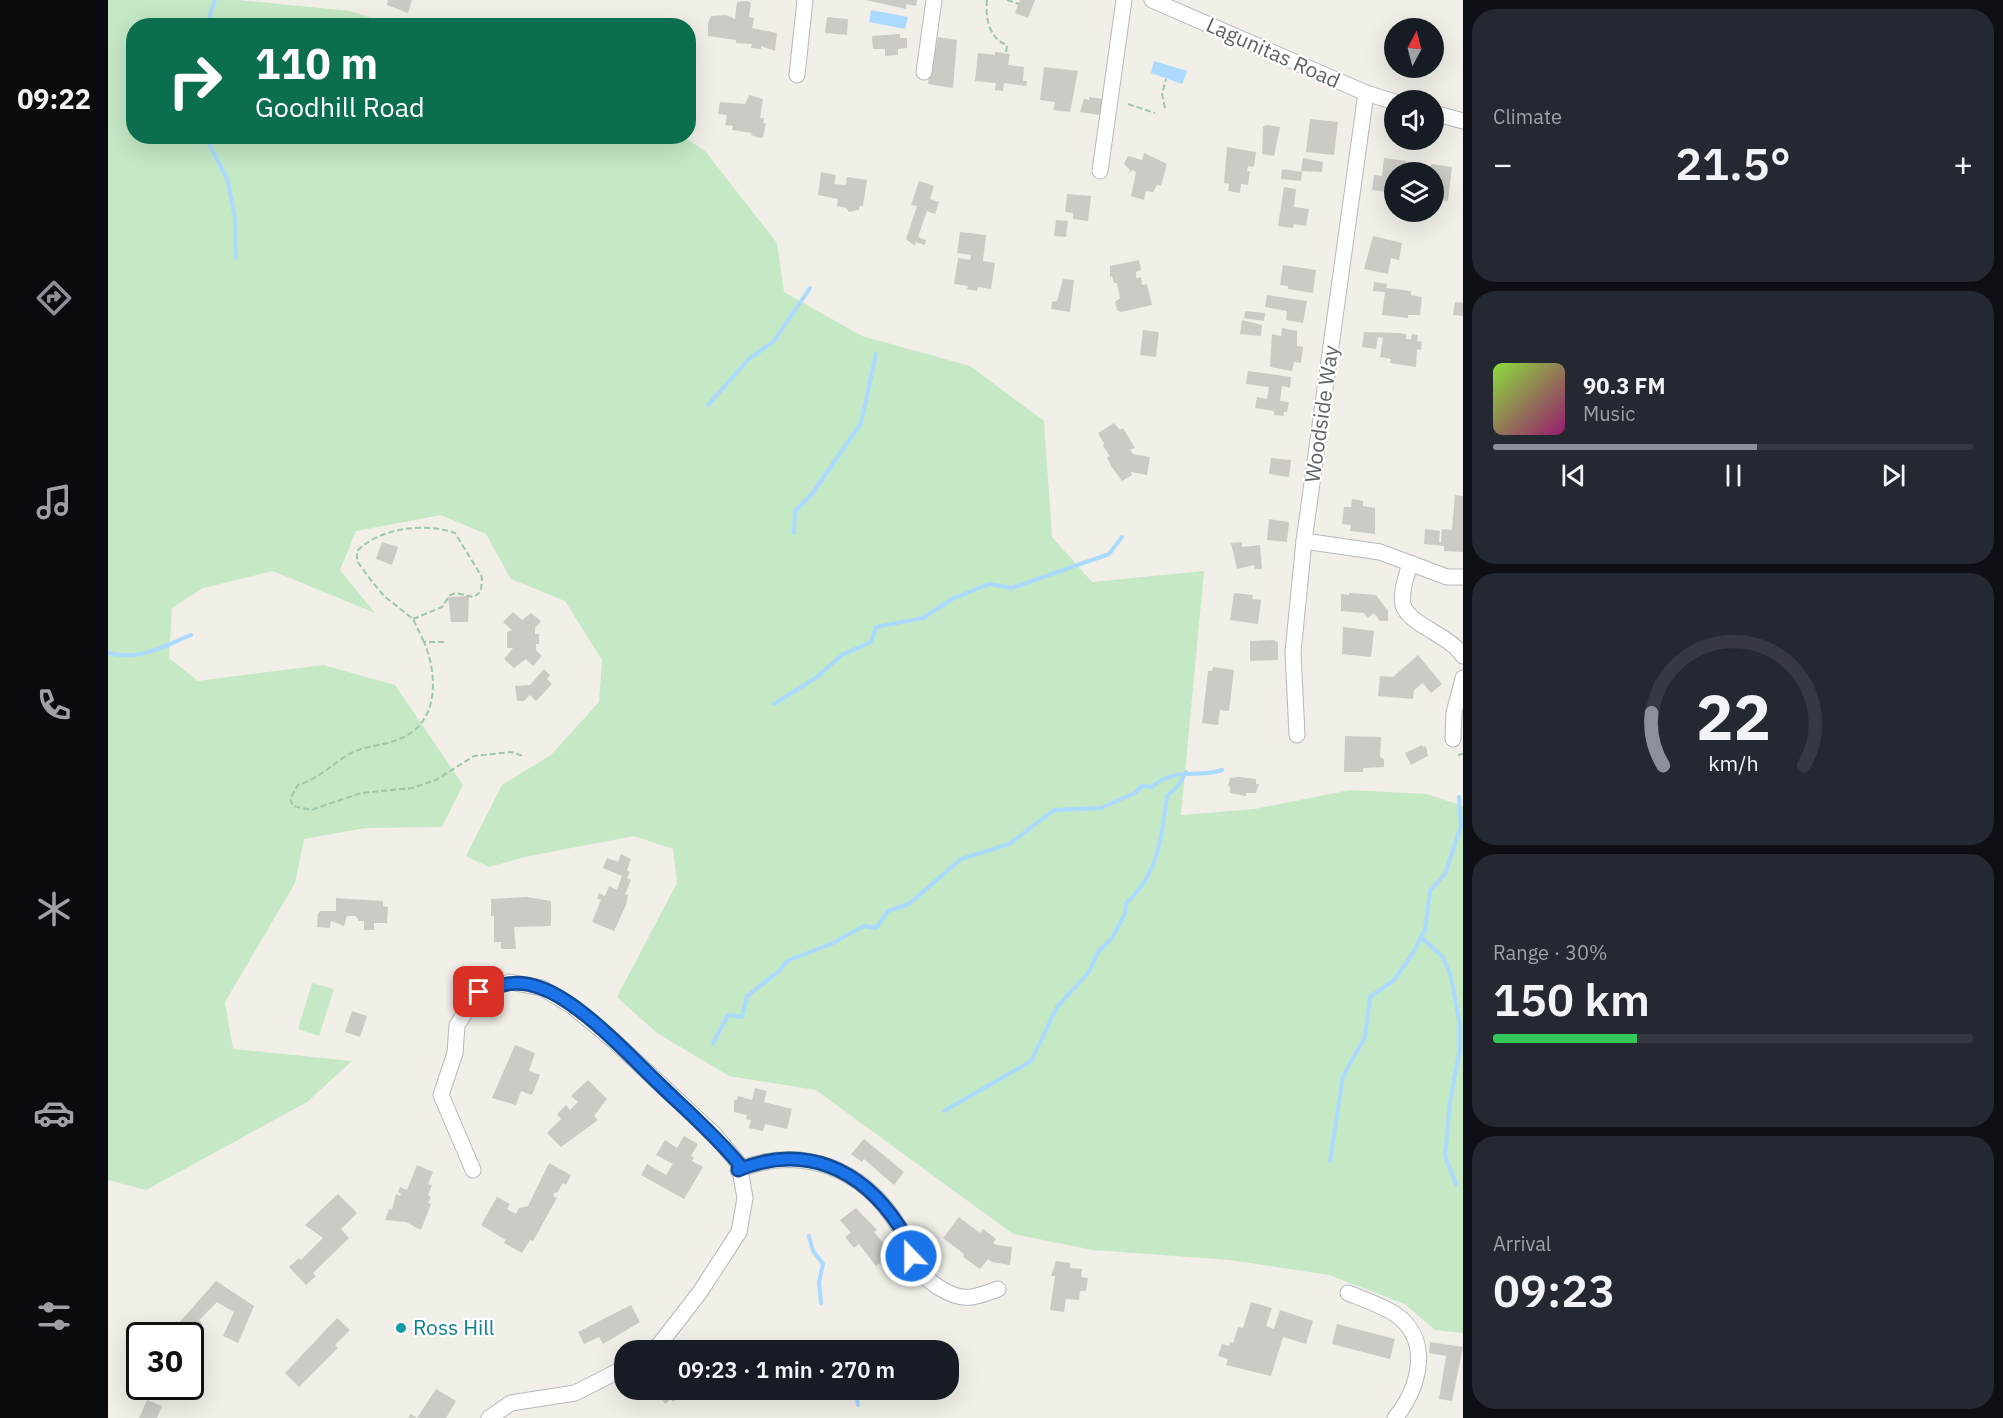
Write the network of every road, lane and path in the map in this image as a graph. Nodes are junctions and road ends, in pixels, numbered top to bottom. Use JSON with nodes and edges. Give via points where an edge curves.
{"nodes":[{"id":1,"x":805,"y":0,"type":"edge"},
{"id":2,"x":934,"y":0,"type":"edge"},
{"id":3,"x":987,"y":0,"type":"edge"},
{"id":4,"x":1007,"y":0,"type":"edge"},
{"id":5,"x":1124,"y":0,"type":"edge"},
{"id":6,"x":1152,"y":0,"type":"edge"},
{"id":7,"x":1019,"y":4,"type":"dead end"},
{"id":8,"x":1185,"y":7,"type":"edge"},
{"id":9,"x":1006,"y":53,"type":"dead end"},
{"id":10,"x":924,"y":72,"type":"dead end"},
{"id":11,"x":797,"y":75,"type":"dead end"},
{"id":12,"x":1166,"y":79,"type":"dead end"},
{"id":13,"x":1366,"y":93,"type":"junction"},
{"id":14,"x":1384,"y":99,"type":"edge"},
{"id":15,"x":1128,"y":104,"type":"dead end"},
{"id":16,"x":1165,"y":108,"type":"dead end"},
{"id":17,"x":1155,"y":114,"type":"dead end"},
{"id":18,"x":1444,"y":116,"type":"edge"},
{"id":19,"x":1463,"y":121,"type":"edge"},
{"id":20,"x":1100,"y":171,"type":"dead end"},
{"id":21,"x":1304,"y":541,"type":"junction"},
{"id":22,"x":1410,"y":563,"type":"junction"},
{"id":23,"x":1463,"y":577,"type":"edge"},
{"id":24,"x":413,"y":619,"type":"junction"},
{"id":25,"x":424,"y":642,"type":"junction"},
{"id":26,"x":444,"y":642,"type":"dead end"},
{"id":27,"x":1463,"y":656,"type":"edge"},
{"id":28,"x":1463,"y":678,"type":"edge"},
{"id":29,"x":1297,"y":735,"type":"dead end"},
{"id":30,"x":1453,"y":739,"type":"dead end"},
{"id":31,"x":1463,"y":754,"type":"edge"},
{"id":32,"x":1458,"y":755,"type":"dead end"},
{"id":33,"x":523,"y":756,"type":"dead end"},
{"id":34,"x":473,"y":1170,"type":"dead end"},
{"id":35,"x":738,"y":1170,"type":"junction"},
{"id":36,"x":998,"y":1289,"type":"dead end"},
{"id":37,"x":1348,"y":1293,"type":"dead end"},
{"id":38,"x":663,"y":1340,"type":"edge"},
{"id":39,"x":614,"y":1373,"type":"edge"},
{"id":40,"x":489,"y":1418,"type":"edge"},
{"id":41,"x":1395,"y":1418,"type":"edge"}],
"edges":[{"from":1,"to":11,"type":"street"},
{"from":2,"to":10,"type":"street"},
{"from":3,"to":9,"type":"path","via":[[990,30],[998,42],[1007,45]]},
{"from":4,"to":7,"type":"path"},
{"from":5,"to":20,"type":"street"},
{"from":6,"to":8,"type":"street","name":"Lagunitas Road"},
{"from":8,"to":13,"type":"street","name":"Lagunitas Road"},
{"from":12,"to":16,"type":"path","via":[[1162,94]]},
{"from":13,"to":14,"type":"street","name":"Lagunitas Road"},
{"from":13,"to":21,"type":"street","name":"Woodside Way"},
{"from":15,"to":17,"type":"path"},
{"from":18,"to":19,"type":"street"},
{"from":21,"to":22,"type":"street","via":[[1380,552]]},
{"from":21,"to":29,"type":"street","name":"Woodside Way","via":[[1293,652]]},
{"from":22,"to":23,"type":"street","via":[[1447,577]]},
{"from":22,"to":27,"type":"street","via":[[1403,603],[1407,612],[1447,639]]},
{"from":24,"to":24,"type":"path","via":[[384,596],[357,561],[357,551],[381,535],[405,530],[434,527],[455,533],[482,578],[481,591],[474,597],[450,595],[442,607]]},
{"from":24,"to":25,"type":"path"},
{"from":25,"to":26,"type":"path"},
{"from":25,"to":33,"type":"path","via":[[435,693],[416,728],[400,739],[356,751],[298,785],[290,800],[293,806],[311,810],[361,793],[412,788],[436,780],[474,756],[511,752]]},
{"from":28,"to":30,"type":"street","via":[[1454,712]]},
{"from":31,"to":32,"type":"path"},
{"from":34,"to":35,"type":"street","via":[[441,1095],[455,1053],[457,1025],[479,992],[510,982],[542,988],[605,1033],[714,1134],[739,1164]]},
{"from":35,"to":36,"type":"street","via":[[785,1157],[849,1174],[867,1188],[900,1228],[917,1269],[929,1281],[956,1298]]},
{"from":35,"to":38,"type":"street","via":[[745,1198],[739,1232]]},
{"from":37,"to":41,"type":"street","via":[[1396,1315],[1413,1336],[1419,1362],[1417,1381]]},
{"from":39,"to":40,"type":"street","via":[[575,1393],[511,1403]]}]}
